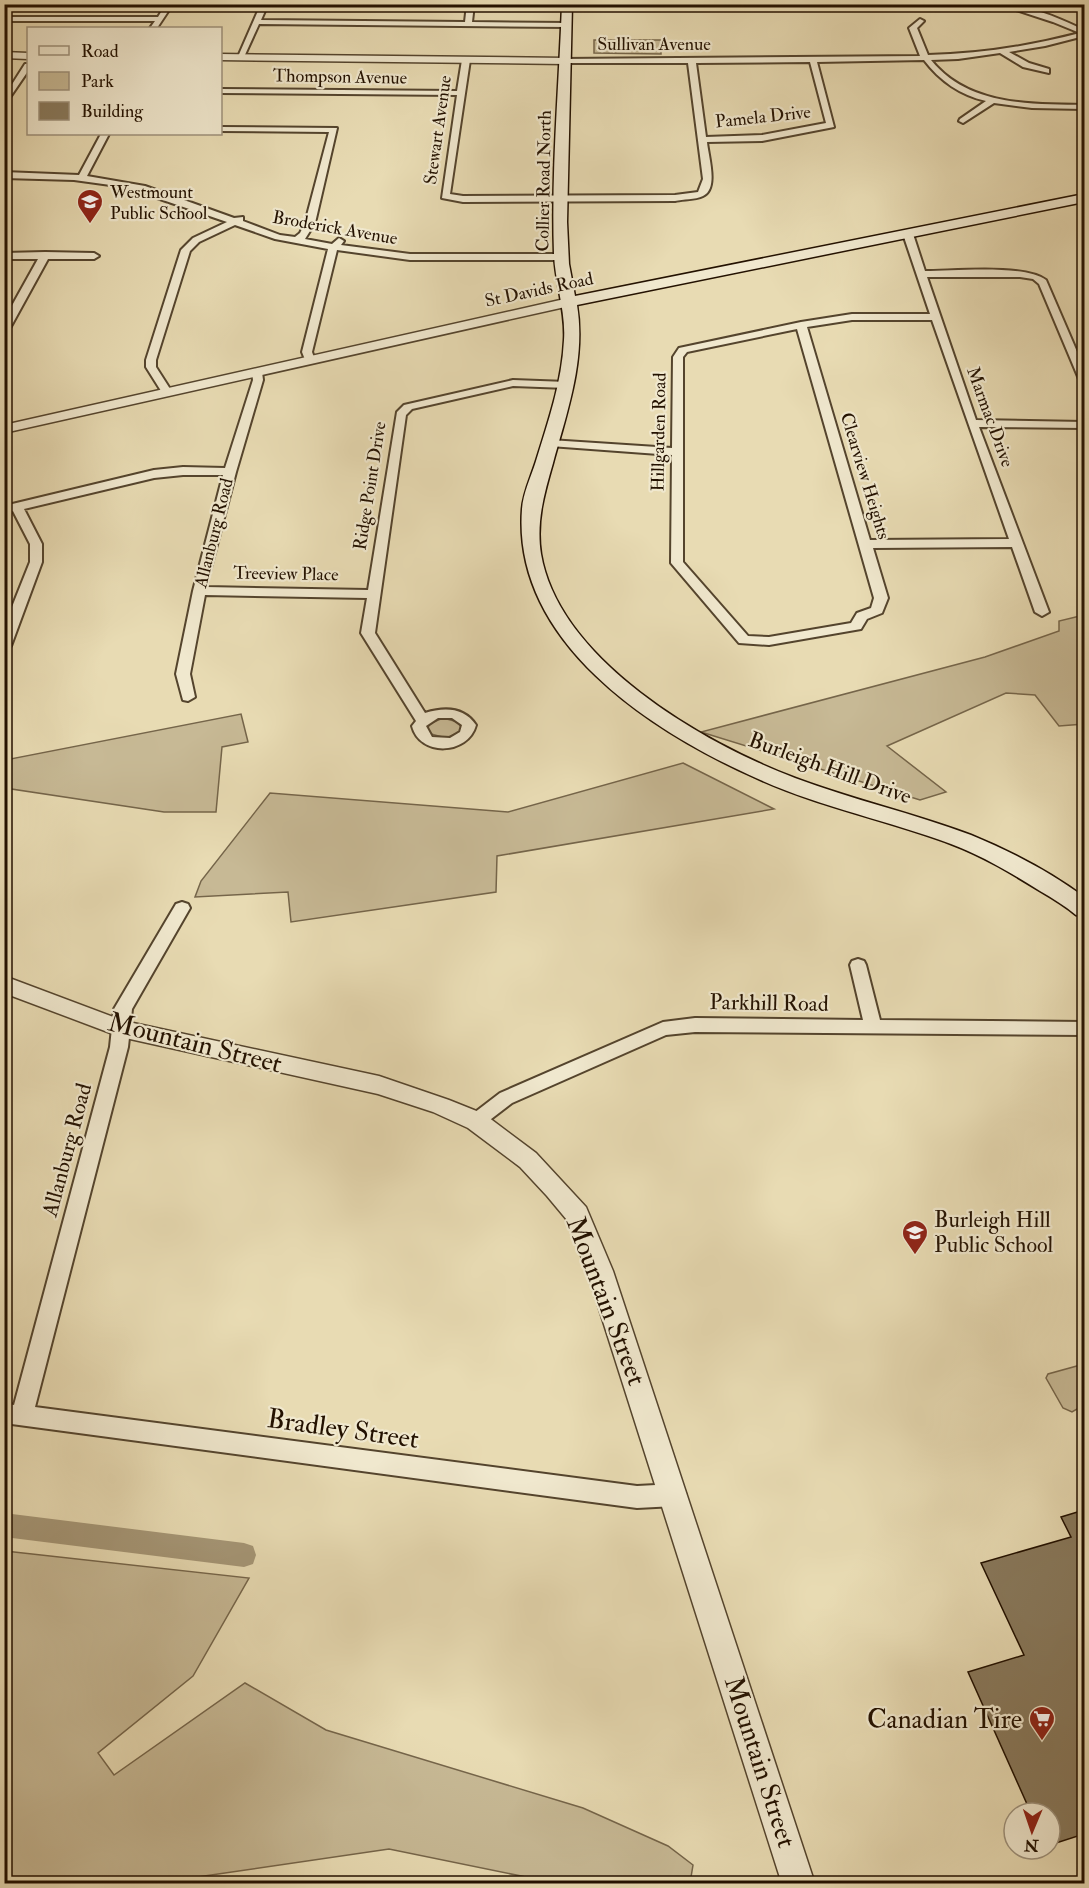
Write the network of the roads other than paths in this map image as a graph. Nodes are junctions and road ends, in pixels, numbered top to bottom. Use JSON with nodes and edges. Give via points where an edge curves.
{"nodes":[{"id":1,"x":170,"y":4,"type":"edge"},
{"id":2,"x":265,"y":4,"type":"edge"},
{"id":3,"x":471,"y":4,"type":"edge"},
{"id":4,"x":567,"y":4,"type":"edge"},
{"id":5,"x":1001,"y":4,"type":"edge"},
{"id":6,"x":4,"y":18,"type":"edge"},
{"id":7,"x":160,"y":19,"type":"junction"},
{"id":8,"x":920,"y":21,"type":"dead end"},
{"id":9,"x":256,"y":22,"type":"junction"},
{"id":10,"x":468,"y":24,"type":"junction"},
{"id":11,"x":567,"y":25,"type":"junction"},
{"id":12,"x":155,"y":27,"type":"edge"},
{"id":13,"x":1084,"y":33,"type":"edge"},
{"id":14,"x":1002,"y":51,"type":"junction"},
{"id":15,"x":4,"y":55,"type":"edge"},
{"id":16,"x":27,"y":56,"type":"edge"},
{"id":17,"x":222,"y":57,"type":"edge"},
{"id":18,"x":240,"y":57,"type":"junction"},
{"id":19,"x":928,"y":58,"type":"junction"},
{"id":20,"x":466,"y":60,"type":"junction"},
{"id":21,"x":813,"y":60,"type":"junction"},
{"id":22,"x":566,"y":61,"type":"junction"},
{"id":23,"x":692,"y":61,"type":"junction"},
{"id":24,"x":27,"y":68,"type":"edge"},
{"id":25,"x":1046,"y":71,"type":"dead end"},
{"id":26,"x":4,"y":84,"type":"edge"},
{"id":27,"x":17,"y":84,"type":"junction"},
{"id":28,"x":27,"y":84,"type":"edge"},
{"id":29,"x":222,"y":91,"type":"edge"},
{"id":30,"x":460,"y":93,"type":"junction"},
{"id":31,"x":992,"y":101,"type":"junction"},
{"id":32,"x":4,"y":104,"type":"edge"},
{"id":33,"x":1084,"y":107,"type":"edge"},
{"id":34,"x":963,"y":121,"type":"dead end"},
{"id":35,"x":222,"y":129,"type":"edge"},
{"id":36,"x":104,"y":135,"type":"edge"},
{"id":37,"x":703,"y":140,"type":"junction"},
{"id":38,"x":4,"y":170,"type":"edge"},
{"id":39,"x":84,"y":174,"type":"junction"},
{"id":40,"x":4,"y":175,"type":"edge"},
{"id":41,"x":562,"y":198,"type":"junction"},
{"id":42,"x":1084,"y":198,"type":"edge"},
{"id":43,"x":246,"y":216,"type":"junction"},
{"id":44,"x":235,"y":221,"type":"junction"},
{"id":45,"x":908,"y":234,"type":"junction"},
{"id":46,"x":301,"y":237,"type":"junction"},
{"id":47,"x":337,"y":244,"type":"junction"},
{"id":48,"x":561,"y":254,"type":"junction"},
{"id":49,"x":45,"y":255,"type":"junction"},
{"id":50,"x":4,"y":256,"type":"edge"},
{"id":51,"x":94,"y":256,"type":"dead end"},
{"id":52,"x":921,"y":274,"type":"junction"},
{"id":53,"x":569,"y":302,"type":"junction"},
{"id":54,"x":936,"y":317,"type":"junction"},
{"id":55,"x":801,"y":325,"type":"junction"},
{"id":56,"x":4,"y":330,"type":"edge"},
{"id":57,"x":310,"y":360,"type":"junction"},
{"id":58,"x":257,"y":372,"type":"junction"},
{"id":59,"x":1084,"y":379,"type":"edge"},
{"id":60,"x":567,"y":385,"type":"junction"},
{"id":61,"x":167,"y":392,"type":"junction"},
{"id":62,"x":972,"y":423,"type":"junction"},
{"id":63,"x":1084,"y":425,"type":"edge"},
{"id":64,"x":4,"y":429,"type":"edge"},
{"id":65,"x":550,"y":443,"type":"junction"},
{"id":66,"x":676,"y":452,"type":"junction"},
{"id":67,"x":230,"y":472,"type":"junction"},
{"id":68,"x":11,"y":508,"type":"edge"},
{"id":69,"x":1017,"y":543,"type":"junction"},
{"id":70,"x":867,"y":544,"type":"junction"},
{"id":71,"x":199,"y":591,"type":"junction"},
{"id":72,"x":373,"y":594,"type":"junction"},
{"id":73,"x":1042,"y":612,"type":"dead end"},
{"id":74,"x":855,"y":626,"type":"joint"},
{"id":75,"x":4,"y":646,"type":"edge"},
{"id":76,"x":188,"y":697,"type":"dead end"},
{"id":77,"x":423,"y":721,"type":"dead end"},
{"id":78,"x":182,"y":908,"type":"dead end"},
{"id":79,"x":1084,"y":909,"type":"edge"},
{"id":80,"x":858,"y":965,"type":"dead end"},
{"id":81,"x":4,"y":984,"type":"edge"},
{"id":82,"x":873,"y":1027,"type":"junction"},
{"id":83,"x":121,"y":1029,"type":"junction"},
{"id":84,"x":1084,"y":1029,"type":"edge"},
{"id":85,"x":476,"y":1121,"type":"junction"},
{"id":86,"x":13,"y":1414,"type":"edge"},
{"id":87,"x":675,"y":1495,"type":"junction"},
{"id":88,"x":799,"y":1884,"type":"edge"}],
"edges":[{"from":1,"to":7,"type":"street"},
{"from":2,"to":9,"type":"street"},
{"from":3,"to":10,"type":"street"},
{"from":4,"to":11,"type":"main road","name":"Collier Road North"},
{"from":5,"to":13,"type":"street","via":[[1056,20]]},
{"from":6,"to":7,"type":"street"},
{"from":7,"to":12,"type":"street"},
{"from":8,"to":19,"type":"street","via":[[914,28]]},
{"from":9,"to":10,"type":"street"},
{"from":9,"to":18,"type":"street"},
{"from":10,"to":11,"type":"street"},
{"from":11,"to":22,"type":"main road","name":"Collier Road North"},
{"from":13,"to":14,"type":"street","name":"Sullivan Avenue"},
{"from":14,"to":19,"type":"street","name":"Sullivan Avenue"},
{"from":14,"to":25,"type":"street"},
{"from":15,"to":16,"type":"street"},
{"from":17,"to":18,"type":"street","name":"Sullivan Avenue"},
{"from":18,"to":20,"type":"street","name":"Sullivan Avenue"},
{"from":19,"to":21,"type":"street","name":"Sullivan Avenue"},
{"from":19,"to":31,"type":"street","via":[[947,83]]},
{"from":20,"to":22,"type":"street","name":"Sullivan Avenue"},
{"from":20,"to":30,"type":"street","name":"Stewart Avenue"},
{"from":21,"to":23,"type":"street","name":"Sullivan Avenue"},
{"from":21,"to":37,"type":"street","name":"Pamela Drive","via":[[831,124],[762,138]]},
{"from":22,"to":23,"type":"street","name":"Sullivan Avenue"},
{"from":22,"to":41,"type":"main road","name":"Collier Road North"},
{"from":23,"to":37,"type":"street"},
{"from":24,"to":27,"type":"street"},
{"from":26,"to":27,"type":"street"},
{"from":27,"to":28,"type":"street"},
{"from":27,"to":32,"type":"street"},
{"from":29,"to":30,"type":"street","name":"Thompson Avenue"},
{"from":30,"to":41,"type":"street","name":"Stewart Avenue","via":[[445,196]]},
{"from":31,"to":33,"type":"street"},
{"from":31,"to":34,"type":"street"},
{"from":35,"to":46,"type":"street","via":[[334,130],[310,223]]},
{"from":36,"to":39,"type":"street"},
{"from":37,"to":41,"type":"street","via":[[707,179],[701,194],[675,198]]},
{"from":38,"to":39,"type":"street","name":"Broderick Avenue"},
{"from":39,"to":40,"type":"street","name":"Broderick Avenue"},
{"from":39,"to":43,"type":"street","name":"Broderick Avenue","via":[[117,175],[161,185]]},
{"from":39,"to":44,"type":"street","name":"Broderick Avenue","via":[[142,188]]},
{"from":41,"to":48,"type":"main road","name":"Collier Road North"},
{"from":42,"to":45,"type":"main road","name":"St Davids Road"},
{"from":43,"to":44,"type":"street"},
{"from":43,"to":46,"type":"street","name":"Broderick Avenue"},
{"from":44,"to":46,"type":"street","name":"Broderick Avenue","via":[[278,237]]},
{"from":44,"to":61,"type":"street","via":[[196,240],[186,250],[151,360],[151,367]]},
{"from":45,"to":52,"type":"street","name":"Marmac Drive"},
{"from":45,"to":53,"type":"main road","name":"St Davids Road"},
{"from":46,"to":47,"type":"street","name":"Broderick Avenue"},
{"from":47,"to":48,"type":"street","name":"Broderick Avenue","via":[[410,257]]},
{"from":47,"to":57,"type":"street","via":[[331,251],[308,352]]},
{"from":48,"to":53,"type":"main road","name":"Collier Road North"},
{"from":49,"to":50,"type":"street"},
{"from":49,"to":51,"type":"street"},
{"from":49,"to":56,"type":"street"},
{"from":52,"to":54,"type":"street","name":"Marmac Drive"},
{"from":52,"to":59,"type":"street","via":[[1036,277],[1043,282]]},
{"from":53,"to":57,"type":"street","name":"St Davids Road"},
{"from":53,"to":60,"type":"main road","name":"Burleigh Hill Drive","via":[[573,336]]},
{"from":54,"to":55,"type":"street","name":"Hillgarden Road","via":[[852,317]]},
{"from":54,"to":62,"type":"street","name":"Marmac Drive"},
{"from":55,"to":66,"type":"street","name":"Hillgarden Road","via":[[683,350],[678,357]]},
{"from":55,"to":70,"type":"street","name":"Clearview Heights"},
{"from":57,"to":58,"type":"street","name":"St Davids Road"},
{"from":58,"to":61,"type":"street","name":"St Davids Road"},
{"from":58,"to":67,"type":"street","name":"Allanburg Road","via":[[258,380]]},
{"from":60,"to":65,"type":"main road","name":"Burleigh Hill Drive"},
{"from":60,"to":72,"type":"street","name":"Ridge Point Drive","via":[[513,383],[408,407],[401,414]]},
{"from":61,"to":64,"type":"street","name":"St Davids Road"},
{"from":62,"to":63,"type":"street"},
{"from":62,"to":69,"type":"street","name":"Marmac Drive"},
{"from":65,"to":66,"type":"street"},
{"from":65,"to":79,"type":"main road","name":"Burleigh Hill Drive","via":[[532,506],[533,562],[563,627],[625,692],[713,748],[766,774],[951,836],[1034,875]]},
{"from":66,"to":74,"type":"street","name":"Hillgarden Road","via":[[677,563],[744,640],[769,641]]},
{"from":67,"to":68,"type":"street","via":[[154,474]]},
{"from":67,"to":71,"type":"street","name":"Allanburg Road"},
{"from":68,"to":75,"type":"street","via":[[36,544],[36,562]]},
{"from":69,"to":70,"type":"street"},
{"from":69,"to":73,"type":"street","name":"Marmac Drive"},
{"from":70,"to":74,"type":"street","name":"Clearview Heights","via":[[881,598],[877,610],[862,616]]},
{"from":71,"to":72,"type":"street","name":"Treeview Place"},
{"from":71,"to":76,"type":"street","name":"Allanburg Road","via":[[183,674]]},
{"from":72,"to":77,"type":"street","name":"Ridge Point Drive","via":[[369,637]]},
{"from":78,"to":83,"type":"street","name":"Allanburg Road","via":[[123,1009]]},
{"from":80,"to":82,"type":"street"},
{"from":81,"to":83,"type":"street","name":"Mountain Street"},
{"from":82,"to":84,"type":"street","name":"Parkhill Road"},
{"from":82,"to":85,"type":"street","name":"Parkhill Road","via":[[695,1025],[663,1029],[506,1098]]},
{"from":83,"to":85,"type":"street","name":"Mountain Street","via":[[379,1085]]},
{"from":83,"to":86,"type":"street","name":"Allanburg Road"},
{"from":85,"to":87,"type":"street","name":"Mountain Street","via":[[528,1160],[577,1214]]},
{"from":86,"to":87,"type":"street","name":"Bradley Street","via":[[637,1497]]},
{"from":87,"to":88,"type":"street","name":"Mountain Street"}]}
